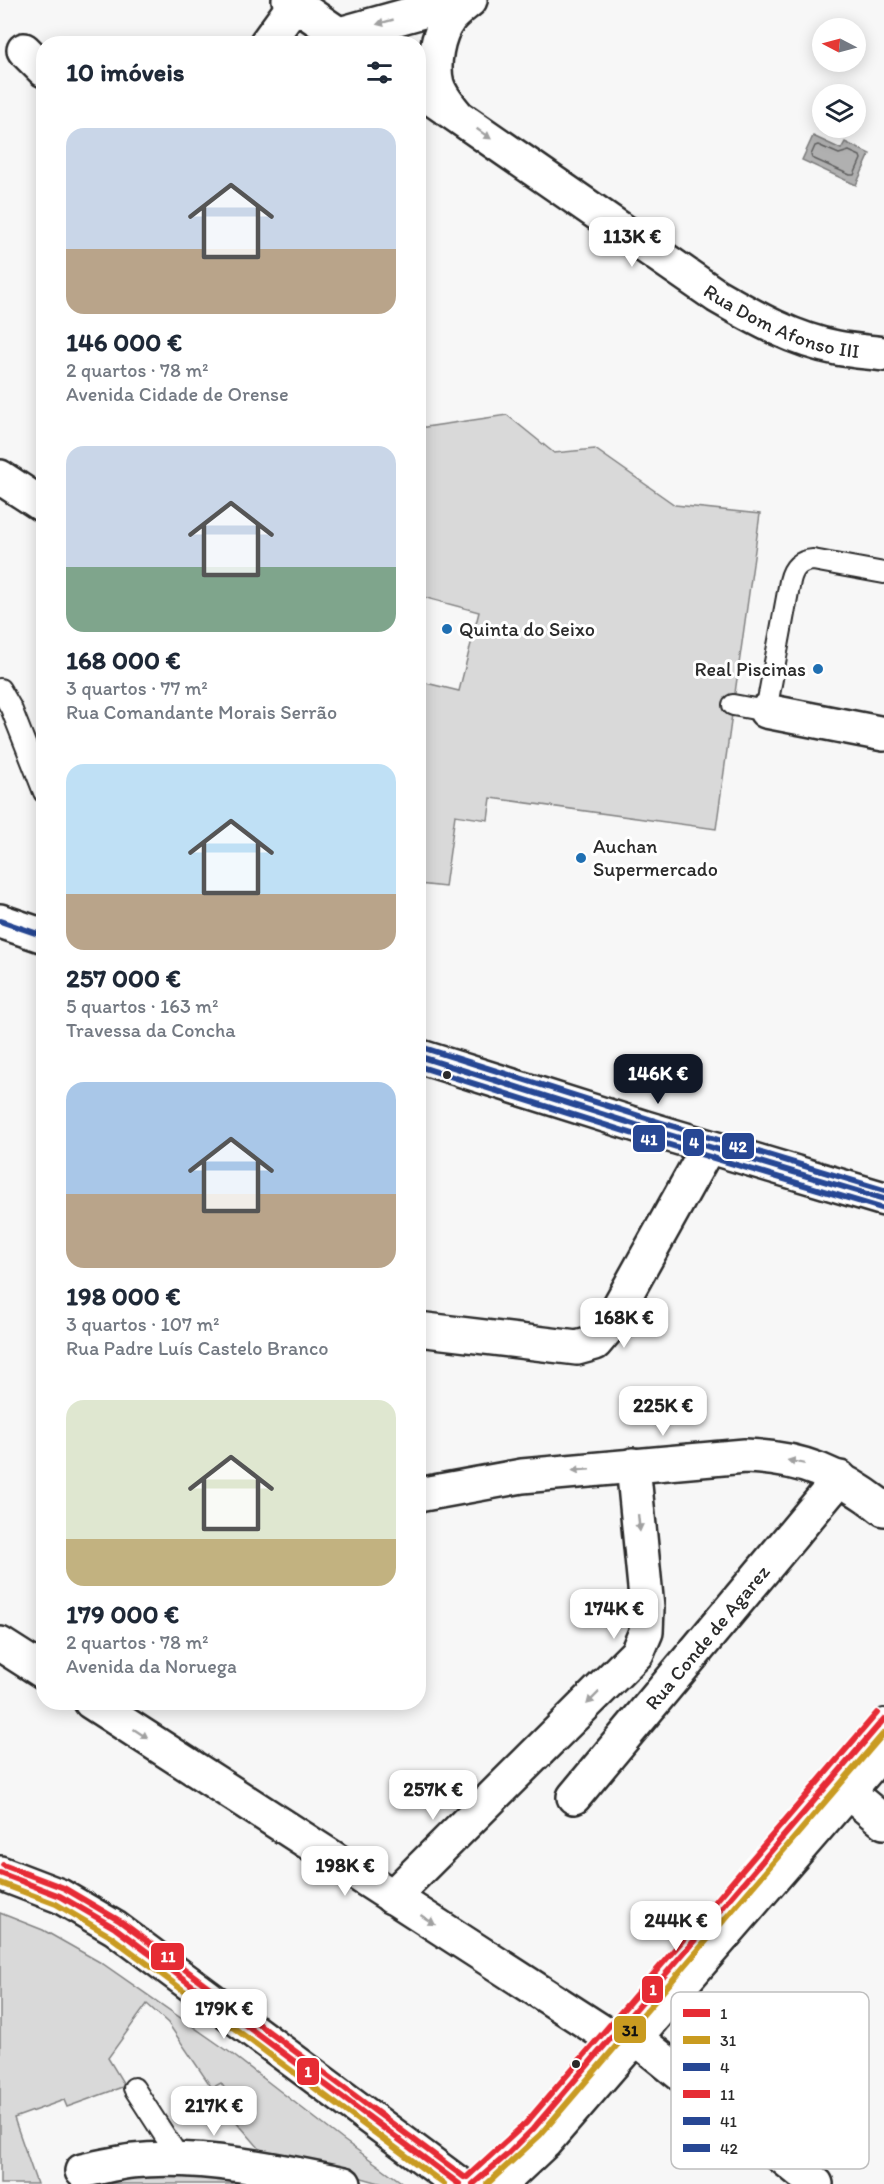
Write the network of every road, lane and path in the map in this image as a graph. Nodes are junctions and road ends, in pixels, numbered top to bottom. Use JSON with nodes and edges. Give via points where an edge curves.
{"nodes":[{"id":1,"x":462,"y":0,"type":"edge"},
{"id":2,"x":470,"y":0,"type":"edge"},
{"id":3,"x":292,"y":2,"type":"edge"},
{"id":4,"x":271,"y":36,"type":"edge"},
{"id":5,"x":342,"y":36,"type":"edge"},
{"id":6,"x":355,"y":36,"type":"edge"},
{"id":7,"x":426,"y":94,"type":"edge"},
{"id":8,"x":456,"y":115,"type":"junction"},
{"id":9,"x":884,"y":354,"type":"edge"},
{"id":10,"x":0,"y":477,"type":"edge"},
{"id":11,"x":36,"y":501,"type":"edge"},
{"id":12,"x":884,"y":573,"type":"edge"},
{"id":13,"x":0,"y":689,"type":"edge"},
{"id":14,"x":733,"y":705,"type":"dead end"},
{"id":15,"x":766,"y":711,"type":"junction"},
{"id":16,"x":884,"y":734,"type":"edge"},
{"id":17,"x":36,"y":772,"type":"edge"},
{"id":18,"x":0,"y":921,"type":"edge"},
{"id":19,"x":36,"y":933,"type":"edge"},
{"id":20,"x":426,"y":1059,"type":"edge"},
{"id":21,"x":708,"y":1147,"type":"junction"},
{"id":22,"x":884,"y":1199,"type":"edge"},
{"id":23,"x":426,"y":1330,"type":"edge"},
{"id":24,"x":633,"y":1465,"type":"junction"},
{"id":25,"x":840,"y":1478,"type":"junction"},
{"id":26,"x":426,"y":1493,"type":"edge"},
{"id":27,"x":884,"y":1509,"type":"edge"},
{"id":28,"x":0,"y":1644,"type":"edge"},
{"id":29,"x":36,"y":1667,"type":"edge"},
{"id":30,"x":103,"y":1710,"type":"edge"},
{"id":31,"x":884,"y":1719,"type":"edge"},
{"id":32,"x":884,"y":1750,"type":"edge"},
{"id":33,"x":848,"y":1792,"type":"junction"},
{"id":34,"x":574,"y":1797,"type":"dead end"},
{"id":35,"x":884,"y":1822,"type":"edge"},
{"id":36,"x":0,"y":1873,"type":"edge"},
{"id":37,"x":392,"y":1897,"type":"junction"},
{"id":38,"x":624,"y":2041,"type":"junction"},
{"id":39,"x":671,"y":2076,"type":"edge"},
{"id":40,"x":134,"y":2088,"type":"dead end"},
{"id":41,"x":181,"y":2161,"type":"junction"},
{"id":42,"x":796,"y":2169,"type":"edge"},
{"id":43,"x":82,"y":2171,"type":"dead end"},
{"id":44,"x":344,"y":2184,"type":"edge"},
{"id":45,"x":459,"y":2184,"type":"edge"},
{"id":46,"x":473,"y":2184,"type":"edge"},
{"id":47,"x":485,"y":2184,"type":"edge"},
{"id":48,"x":816,"y":2184,"type":"edge"}],
"edges":[{"from":1,"to":6,"type":"street","one_way":true},
{"from":2,"to":8,"type":"street","via":[[448,20],[436,54],[436,83]]},
{"from":3,"to":4,"type":"street"},
{"from":3,"to":5,"type":"street"},
{"from":7,"to":8,"type":"street","name":"Rua Dom Afonso III"},
{"from":8,"to":9,"type":"street","name":"Rua Dom Afonso III","one_way":true,"via":[[747,314],[808,340]]},
{"from":10,"to":11,"type":"street"},
{"from":12,"to":15,"type":"lane","via":[[813,560],[794,569]]},
{"from":13,"to":17,"type":"lane"},
{"from":14,"to":15,"type":"lane"},
{"from":15,"to":16,"type":"street"},
{"from":18,"to":19,"type":"street"},
{"from":20,"to":21,"type":"street"},
{"from":21,"to":22,"type":"street"},
{"from":21,"to":23,"type":"street","via":[[606,1330],[595,1343],[577,1348]]},
{"from":25,"to":24,"type":"street","one_way":true,"via":[[802,1463],[759,1456]]},
{"from":24,"to":26,"type":"street","one_way":true,"via":[[504,1478]]},
{"from":24,"to":37,"type":"street","one_way":true,"via":[[648,1608],[644,1639],[637,1653]]},
{"from":25,"to":27,"type":"street"},
{"from":25,"to":34,"type":"street","name":"Rua Conde de Agarez"},
{"from":28,"to":29,"type":"street"},
{"from":30,"to":37,"type":"street","one_way":true},
{"from":31,"to":38,"type":"lane"},
{"from":32,"to":33,"type":"street"},
{"from":33,"to":35,"type":"street"},
{"from":33,"to":38,"type":"street"},
{"from":36,"to":45,"type":"street","via":[[60,1896],[115,1928]]},
{"from":37,"to":38,"type":"street","one_way":true},
{"from":38,"to":39,"type":"street"},
{"from":38,"to":46,"type":"lane"},
{"from":38,"to":47,"type":"street","via":[[530,2158],[511,2174]]},
{"from":40,"to":41,"type":"lane"},
{"from":41,"to":43,"type":"street","via":[[133,2161]]},
{"from":41,"to":44,"type":"street","via":[[255,2168]]},
{"from":42,"to":48,"type":"street"}]}
